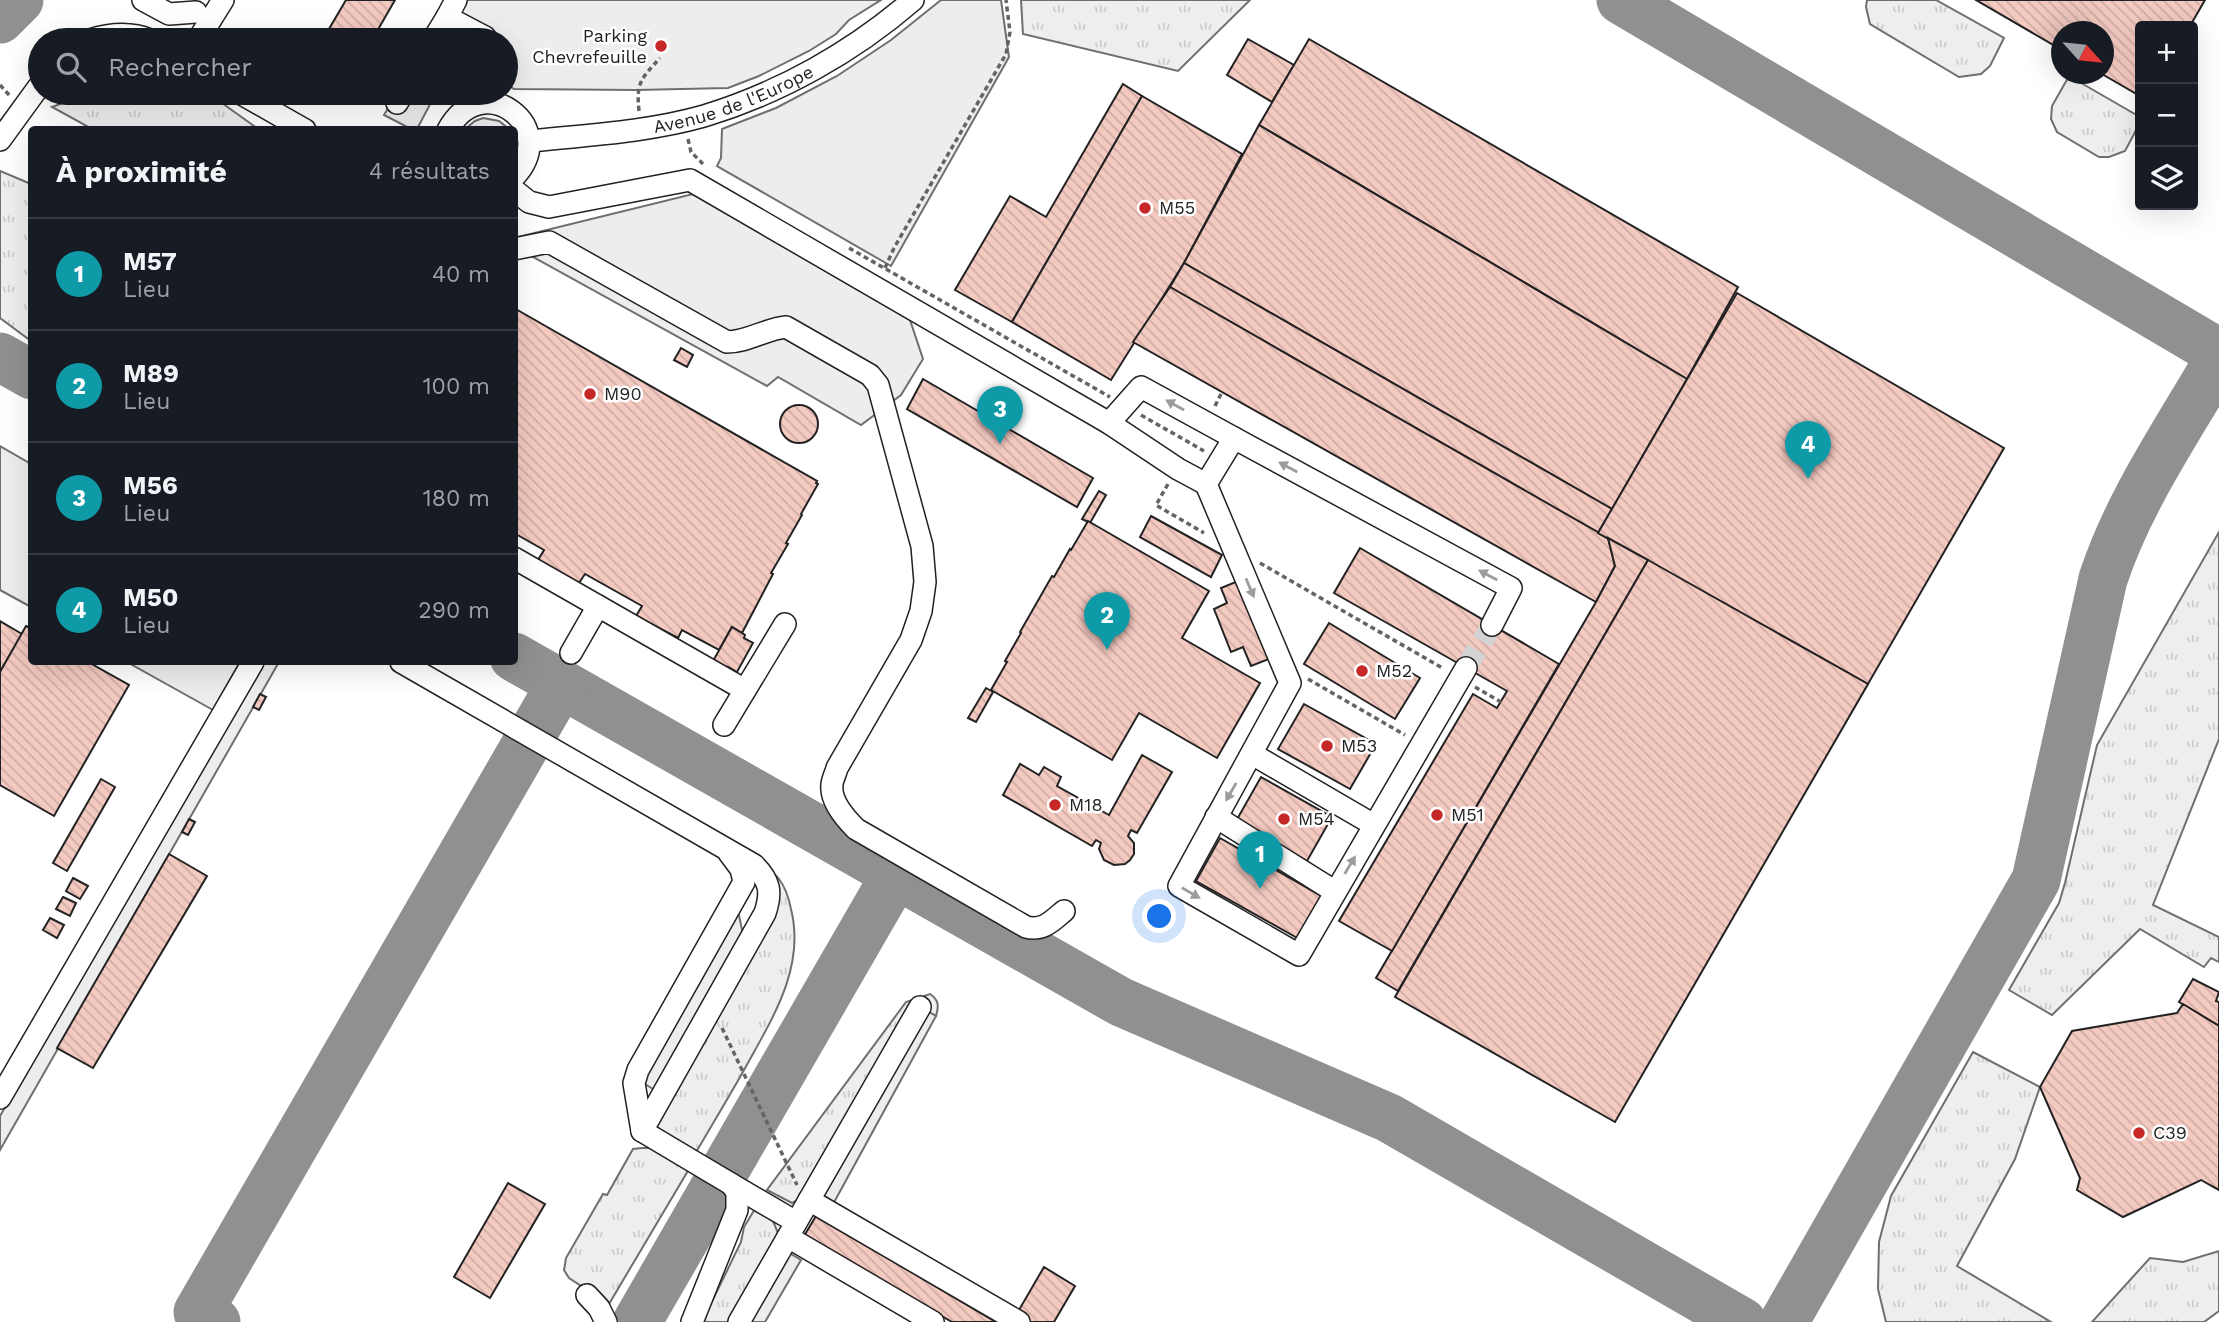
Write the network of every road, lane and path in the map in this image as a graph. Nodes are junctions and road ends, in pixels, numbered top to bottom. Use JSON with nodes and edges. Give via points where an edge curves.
{"nodes":[{"id":1,"x":143,"y":0,"type":"edge"},
{"id":2,"x":223,"y":0,"type":"edge"},
{"id":3,"x":913,"y":0,"type":"edge"},
{"id":4,"x":1006,"y":0,"type":"edge"},
{"id":5,"x":197,"y":6,"type":"edge"},
{"id":6,"x":451,"y":8,"type":"edge"},
{"id":7,"x":196,"y":28,"type":"edge"},
{"id":8,"x":204,"y":28,"type":"edge"},
{"id":9,"x":440,"y":28,"type":"edge"},
{"id":10,"x":474,"y":28,"type":"edge"},
{"id":11,"x":660,"y":58,"type":"dead end"},
{"id":12,"x":28,"y":102,"type":"edge"},
{"id":13,"x":261,"y":105,"type":"edge"},
{"id":14,"x":473,"y":105,"type":"edge"},
{"id":15,"x":503,"y":105,"type":"edge"},
{"id":16,"x":298,"y":126,"type":"edge"},
{"id":17,"x":450,"y":126,"type":"edge"},
{"id":18,"x":641,"y":129,"type":"junction"},
{"id":19,"x":0,"y":140,"type":"edge"},
{"id":20,"x":529,"y":141,"type":"junction"},
{"id":21,"x":518,"y":173,"type":"edge"},
{"id":22,"x":518,"y":193,"type":"edge"},
{"id":23,"x":518,"y":248,"type":"edge"},
{"id":24,"x":885,"y":268,"type":"dead end"},
{"id":25,"x":1109,"y":423,"type":"junction"},
{"id":26,"x":1234,"y":438,"type":"junction"},
{"id":27,"x":1192,"y":444,"type":"dead end"},
{"id":28,"x":1178,"y":469,"type":"junction"},
{"id":29,"x":1206,"y":484,"type":"junction"},
{"id":30,"x":1234,"y":549,"type":"junction"},
{"id":31,"x":518,"y":560,"type":"edge"},
{"id":32,"x":598,"y":606,"type":"junction"},
{"id":33,"x":785,"y":624,"type":"dead end"},
{"id":34,"x":1492,"y":625,"type":"tunnel mouth"},
{"id":35,"x":571,"y":653,"type":"dead end"},
{"id":36,"x":251,"y":665,"type":"edge"},
{"id":37,"x":406,"y":665,"type":"edge"},
{"id":38,"x":1466,"y":668,"type":"tunnel mouth"},
{"id":39,"x":1308,"y":679,"type":"dead end"},
{"id":40,"x":746,"y":690,"type":"junction"},
{"id":41,"x":724,"y":726,"type":"dead end"},
{"id":42,"x":1422,"y":744,"type":"junction"},
{"id":43,"x":1252,"y":754,"type":"junction"},
{"id":44,"x":1216,"y":817,"type":"junction"},
{"id":45,"x":1374,"y":825,"type":"junction"},
{"id":46,"x":727,"y":850,"type":"junction"},
{"id":47,"x":1335,"y":891,"type":"junction"},
{"id":48,"x":1064,"y":911,"type":"dead end"},
{"id":49,"x":712,"y":1007,"type":"junction"},
{"id":50,"x":920,"y":1007,"type":"dead end"},
{"id":51,"x":0,"y":1098,"type":"edge"},
{"id":52,"x":642,"y":1131,"type":"junction"},
{"id":53,"x":731,"y":1184,"type":"junction"},
{"id":54,"x":804,"y":1195,"type":"junction"},
{"id":55,"x":792,"y":1230,"type":"junction"},
{"id":56,"x":587,"y":1295,"type":"dead end"},
{"id":57,"x":606,"y":1322,"type":"edge"},
{"id":58,"x":692,"y":1322,"type":"edge"},
{"id":59,"x":739,"y":1322,"type":"edge"},
{"id":60,"x":933,"y":1322,"type":"edge"},
{"id":61,"x":1019,"y":1322,"type":"edge"}],
"edges":[{"from":1,"to":5,"type":"lane","via":[[169,14]]},
{"from":2,"to":8,"type":"lane"},
{"from":3,"to":18,"type":"lane","name":"Avenue de l'Europe","via":[[856,43],[776,88],[702,116]]},
{"from":4,"to":24,"type":"path","via":[[1010,32],[1006,54]]},
{"from":5,"to":7,"type":"lane"},
{"from":6,"to":9,"type":"lane"},
{"from":6,"to":10,"type":"lane"},
{"from":11,"to":18,"type":"path","via":[[636,90]]},
{"from":12,"to":19,"type":"lane"},
{"from":13,"to":16,"type":"lane"},
{"from":14,"to":17,"type":"lane"},
{"from":15,"to":20,"type":"lane","via":[[522,120]]},
{"from":18,"to":20,"type":"lane","name":"Avenue de l'Europe"},
{"from":20,"to":21,"type":"lane","via":[[528,156]]},
{"from":22,"to":25,"type":"lane","via":[[529,202],[549,207],[690,180]]},
{"from":23,"to":48,"type":"lane","via":[[549,242],[727,342],[786,327],[870,374],[878,385],[922,546],[925,582],[914,632],[837,768],[834,798],[856,829],[1026,928],[1047,926]]},
{"from":26,"to":25,"type":"lane","one_way":true,"via":[[1141,387]]},
{"from":25,"to":28,"type":"lane"},
{"from":26,"to":29,"type":"lane"},
{"from":34,"to":26,"type":"lane","one_way":true,"via":[[1511,588]]},
{"from":27,"to":28,"type":"path"},
{"from":28,"to":29,"type":"lane"},
{"from":28,"to":30,"type":"path","via":[[1156,505]]},
{"from":29,"to":30,"type":"lane"},
{"from":30,"to":43,"type":"lane","one_way":true,"via":[[1290,683]]},
{"from":31,"to":32,"type":"lane"},
{"from":32,"to":35,"type":"lane"},
{"from":32,"to":40,"type":"lane"},
{"from":33,"to":40,"type":"lane"},
{"from":36,"to":51,"type":"lane"},
{"from":37,"to":46,"type":"lane"},
{"from":38,"to":42,"type":"lane"},
{"from":39,"to":42,"type":"path"},
{"from":40,"to":41,"type":"lane"},
{"from":42,"to":45,"type":"lane"},
{"from":43,"to":44,"type":"lane","one_way":true},
{"from":43,"to":45,"type":"lane"},
{"from":44,"to":47,"type":"lane"},
{"from":44,"to":47,"type":"lane","one_way":true,"via":[[1179,886],[1298,955]]},
{"from":47,"to":45,"type":"lane","one_way":true},
{"from":46,"to":49,"type":"lane","via":[[765,876],[769,902]]},
{"from":46,"to":52,"type":"lane","via":[[744,882],[638,1070],[634,1083]]},
{"from":49,"to":52,"type":"lane"},
{"from":49,"to":54,"type":"path"},
{"from":50,"to":54,"type":"lane"},
{"from":52,"to":53,"type":"lane"},
{"from":53,"to":55,"type":"lane"},
{"from":53,"to":58,"type":"lane","via":[[737,1192],[737,1210]]},
{"from":54,"to":55,"type":"lane"},
{"from":54,"to":61,"type":"lane"},
{"from":55,"to":59,"type":"lane"},
{"from":55,"to":60,"type":"lane"},
{"from":56,"to":57,"type":"lane"}]}
